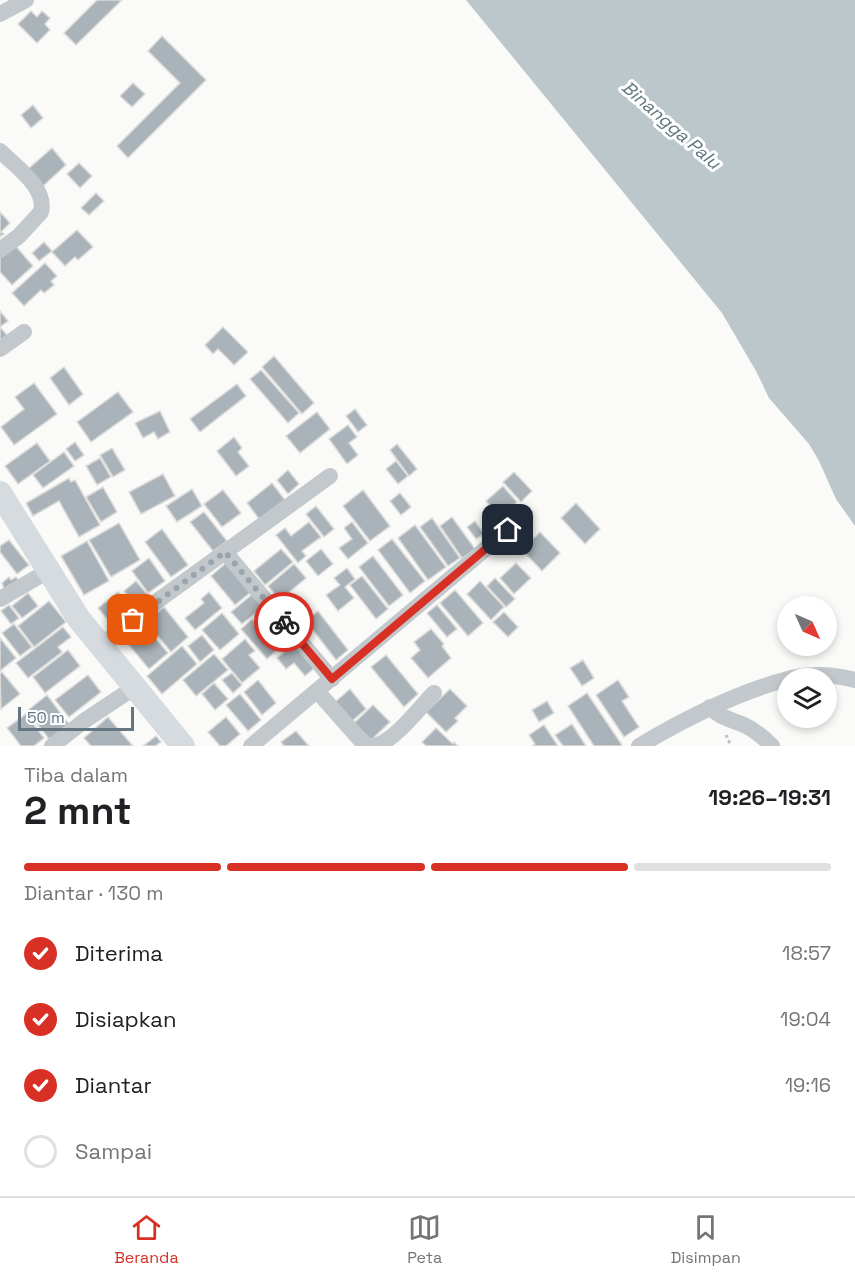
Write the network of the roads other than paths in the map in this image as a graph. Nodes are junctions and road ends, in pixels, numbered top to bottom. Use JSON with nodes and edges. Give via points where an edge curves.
{"nodes":[{"id":1,"x":26,"y":0,"type":"edge"},
{"id":2,"x":0,"y":14,"type":"edge"},
{"id":3,"x":0,"y":151,"type":"edge"},
{"id":4,"x":0,"y":250,"type":"edge"},
{"id":5,"x":24,"y":332,"type":"dead end"},
{"id":6,"x":0,"y":349,"type":"edge"},
{"id":7,"x":330,"y":477,"type":"dead end"},
{"id":8,"x":0,"y":493,"type":"edge"},
{"id":9,"x":508,"y":530,"type":"dead end"},
{"id":10,"x":225,"y":552,"type":"junction"},
{"id":11,"x":48,"y":571,"type":"junction"},
{"id":12,"x":0,"y":599,"type":"edge"},
{"id":13,"x":101,"y":646,"type":"junction"},
{"id":14,"x":837,"y":676,"type":"edge"},
{"id":15,"x":332,"y":679,"type":"junction"},
{"id":16,"x":855,"y":680,"type":"edge"},
{"id":17,"x":777,"y":682,"type":"edge"},
{"id":18,"x":135,"y":687,"type":"junction"},
{"id":19,"x":317,"y":691,"type":"junction"},
{"id":20,"x":434,"y":693,"type":"dead end"},
{"id":21,"x":710,"y":707,"type":"junction"},
{"id":22,"x":52,"y":746,"type":"edge"},
{"id":23,"x":183,"y":746,"type":"edge"},
{"id":24,"x":251,"y":746,"type":"edge"},
{"id":25,"x":369,"y":746,"type":"edge"},
{"id":26,"x":374,"y":746,"type":"edge"},
{"id":27,"x":639,"y":746,"type":"edge"},
{"id":28,"x":772,"y":746,"type":"edge"}],
"edges":[{"from":1,"to":2,"type":"street"},
{"from":3,"to":4,"type":"street","via":[[40,194],[42,207],[34,220]]},
{"from":5,"to":6,"type":"street"},
{"from":7,"to":10,"type":"street"},
{"from":8,"to":11,"type":"main road"},
{"from":9,"to":15,"type":"street"},
{"from":10,"to":13,"type":"street"},
{"from":10,"to":15,"type":"street"},
{"from":11,"to":12,"type":"street"},
{"from":11,"to":13,"type":"main road"},
{"from":13,"to":18,"type":"main road"},
{"from":14,"to":16,"type":"street"},
{"from":15,"to":19,"type":"street"},
{"from":17,"to":21,"type":"street"},
{"from":18,"to":22,"type":"street"},
{"from":18,"to":23,"type":"main road"},
{"from":19,"to":24,"type":"street"},
{"from":19,"to":25,"type":"street"},
{"from":20,"to":26,"type":"street","via":[[393,735]]},
{"from":21,"to":27,"type":"street"},
{"from":21,"to":28,"type":"street","via":[[718,716],[759,733]]}]}
